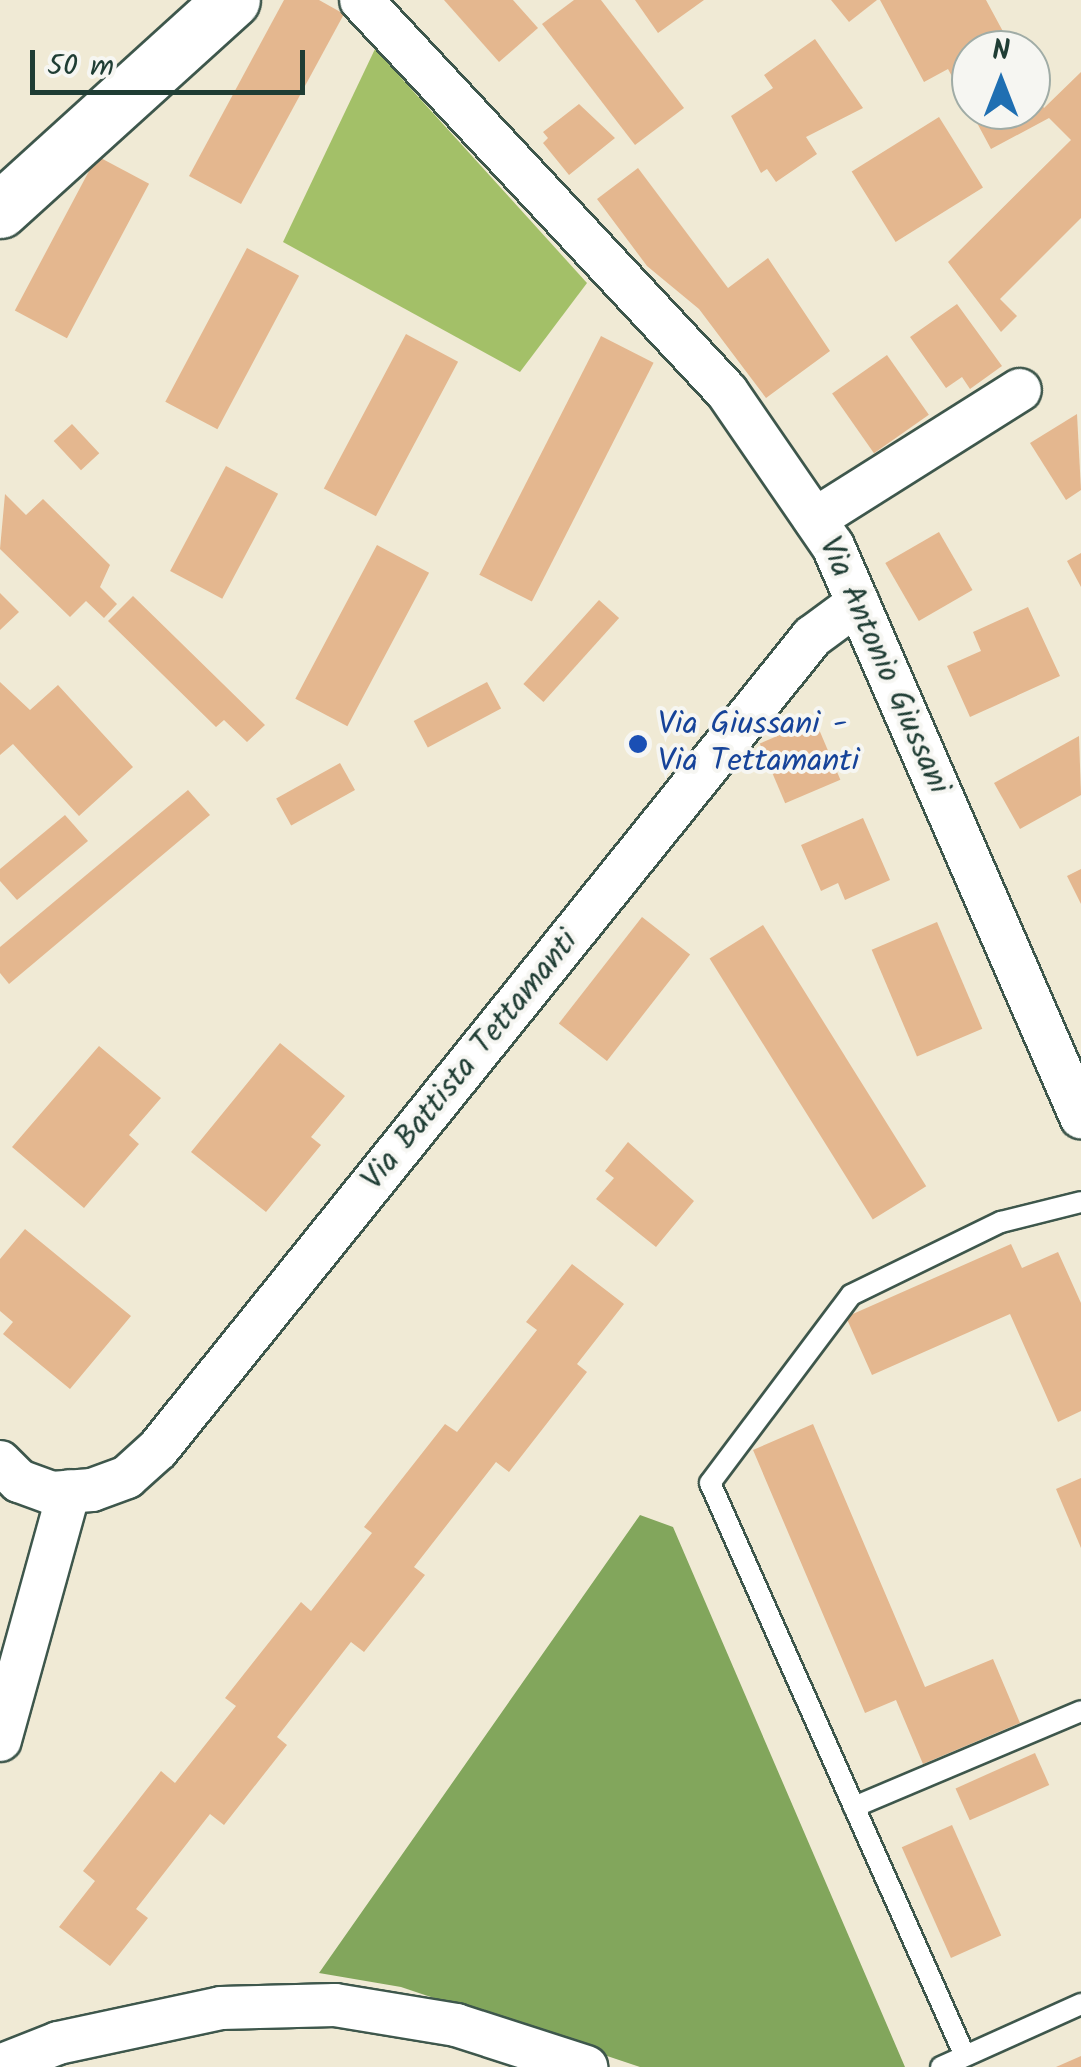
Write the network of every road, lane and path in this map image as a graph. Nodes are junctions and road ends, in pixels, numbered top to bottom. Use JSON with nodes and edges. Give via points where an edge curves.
{"nodes":[{"id":1,"x":232,"y":0,"type":"edge"},
{"id":2,"x":361,"y":0,"type":"edge"},
{"id":3,"x":1,"y":206,"type":"edge"},
{"id":4,"x":1020,"y":390,"type":"dead end"},
{"id":5,"x":815,"y":519,"type":"junction"},
{"id":6,"x":858,"y":603,"type":"junction"},
{"id":7,"x":1081,"y":1117,"type":"edge"},
{"id":8,"x":1081,"y":1202,"type":"edge"},
{"id":9,"x":0,"y":1462,"type":"edge"},
{"id":10,"x":69,"y":1492,"type":"junction"},
{"id":11,"x":1081,"y":1711,"type":"edge"},
{"id":12,"x":0,"y":1740,"type":"edge"},
{"id":13,"x":854,"y":1807,"type":"junction"},
{"id":14,"x":1081,"y":2004,"type":"edge"},
{"id":15,"x":965,"y":2056,"type":"junction"},
{"id":16,"x":4,"y":2058,"type":"edge"},
{"id":17,"x":586,"y":2067,"type":"edge"},
{"id":18,"x":941,"y":2067,"type":"edge"}],
"edges":[{"from":1,"to":3,"type":"main road"},
{"from":2,"to":5,"type":"street","name":"Via Antonio Giussani","via":[[726,392]]},
{"from":4,"to":5,"type":"street"},
{"from":5,"to":6,"type":"street","name":"Via Antonio Giussani"},
{"from":6,"to":7,"type":"street","name":"Via Antonio Giussani"},
{"from":6,"to":10,"type":"street","name":"Via Battista Tettamanti","via":[[812,637],[158,1449],[127,1477]]},
{"from":8,"to":13,"type":"lane","via":[[1001,1222],[850,1294],[710,1484]]},
{"from":9,"to":10,"type":"street","via":[[19,1481]]},
{"from":10,"to":12,"type":"street"},
{"from":11,"to":13,"type":"lane"},
{"from":13,"to":15,"type":"lane"},
{"from":14,"to":15,"type":"lane"},
{"from":15,"to":18,"type":"lane"},
{"from":16,"to":17,"type":"street","via":[[221,2008],[335,2005],[456,2025]]}]}
